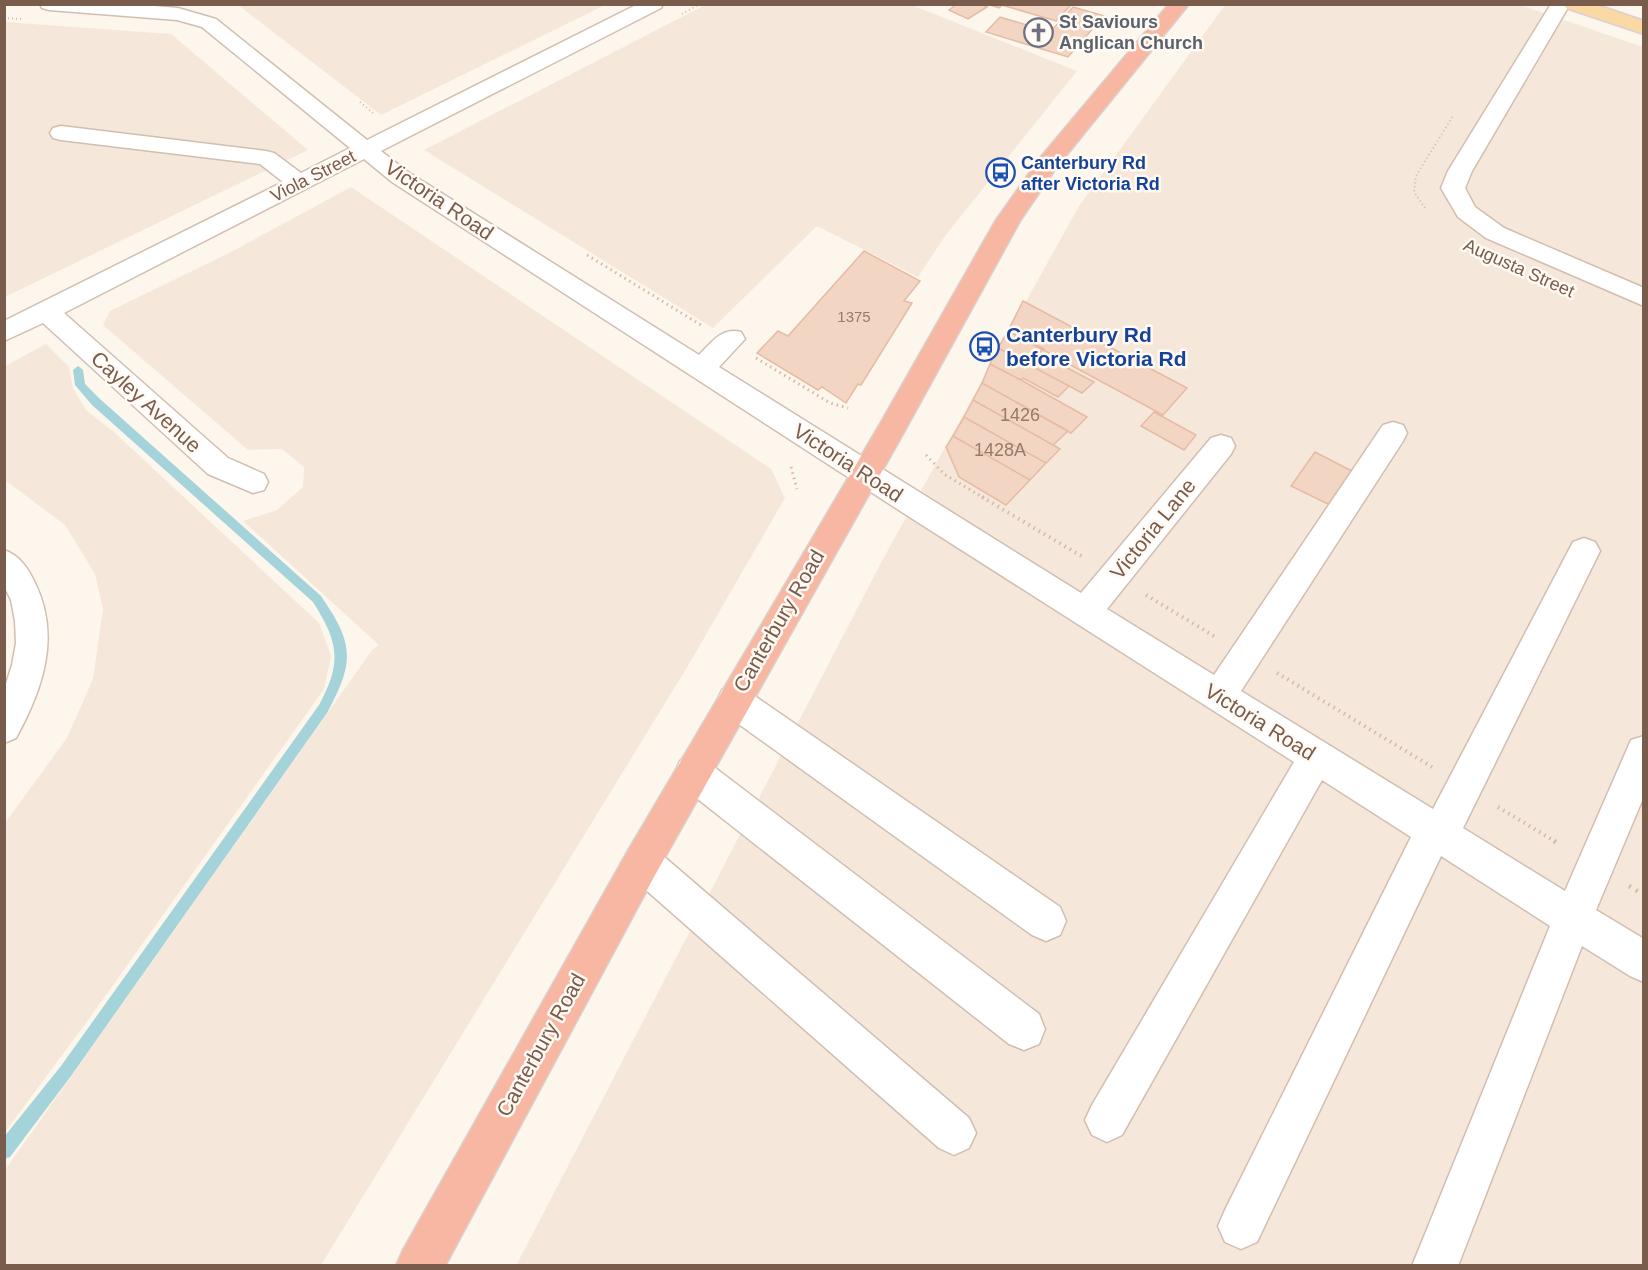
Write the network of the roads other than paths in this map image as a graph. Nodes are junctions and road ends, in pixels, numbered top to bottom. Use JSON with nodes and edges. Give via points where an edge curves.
{"nodes":[{"id":1,"x":49,"y":4,"type":"edge"},
{"id":2,"x":654,"y":4,"type":"edge"},
{"id":3,"x":1180,"y":4,"type":"edge"},
{"id":4,"x":1560,"y":4,"type":"edge"},
{"id":5,"x":1573,"y":4,"type":"edge"},
{"id":6,"x":183,"y":9,"type":"edge"},
{"id":7,"x":1644,"y":28,"type":"edge"},
{"id":8,"x":60,"y":133,"type":"dead end"},
{"id":9,"x":366,"y":149,"type":"junction"},
{"id":10,"x":300,"y":183,"type":"junction"},
{"id":11,"x":1644,"y":298,"type":"edge"},
{"id":12,"x":46,"y":311,"type":"junction"},
{"id":13,"x":4,"y":332,"type":"edge"},
{"id":14,"x":731,"y":340,"type":"road end"},
{"id":15,"x":701,"y":369,"type":"junction"},
{"id":16,"x":1393,"y":434,"type":"dead end"},
{"id":17,"x":1221,"y":446,"type":"dead end"},
{"id":18,"x":865,"y":474,"type":"junction"},
{"id":19,"x":253,"y":482,"type":"dead end"},
{"id":20,"x":1584,"y":552,"type":"dead end"},
{"id":21,"x":4,"y":563,"type":"edge"},
{"id":22,"x":1085,"y":612,"type":"junction"},
{"id":23,"x":1219,"y":696,"type":"junction"},
{"id":24,"x":734,"y":701,"type":"junction"},
{"id":25,"x":4,"y":727,"type":"edge"},
{"id":26,"x":1644,"y":753,"type":"edge"},
{"id":27,"x":1316,"y":757,"type":"junction"},
{"id":28,"x":693,"y":773,"type":"junction"},
{"id":29,"x":1437,"y":832,"type":"junction"},
{"id":30,"x":642,"y":862,"type":"junction"},
{"id":31,"x":1573,"y":918,"type":"junction"},
{"id":32,"x":1046,"y":921,"type":"dead end"},
{"id":33,"x":1644,"y":962,"type":"edge"},
{"id":34,"x":1024,"y":1029,"type":"dead end"},
{"id":35,"x":1107,"y":1120,"type":"dead end"},
{"id":36,"x":954,"y":1133,"type":"dead end"},
{"id":37,"x":1241,"y":1226,"type":"dead end"},
{"id":38,"x":419,"y":1266,"type":"edge"},
{"id":39,"x":1436,"y":1266,"type":"edge"}],
"edges":[{"from":1,"to":6,"type":"street","name":"Victoria Road"},
{"from":2,"to":9,"type":"street","name":"Viola Street"},
{"from":3,"to":18,"type":"highway","name":"Canterbury Road","via":[[1048,163],[1008,219]]},
{"from":4,"to":11,"type":"street","name":"Augusta Street","via":[[1460,171],[1454,188],[1466,212],[1495,233]]},
{"from":5,"to":7,"type":"main road"},
{"from":6,"to":9,"type":"street","name":"Victoria Road","via":[[217,28]]},
{"from":8,"to":10,"type":"street","via":[[266,158]]},
{"from":9,"to":10,"type":"street","name":"Viola Street"},
{"from":9,"to":15,"type":"street","name":"Victoria Road","via":[[400,177]]},
{"from":10,"to":12,"type":"street","name":"Viola Street"},
{"from":12,"to":13,"type":"street","name":"Viola Street"},
{"from":12,"to":19,"type":"street","name":"Cayley Avenue","via":[[218,466]]},
{"from":14,"to":15,"type":"street"},
{"from":15,"to":18,"type":"street","name":"Victoria Road"},
{"from":16,"to":23,"type":"street"},
{"from":17,"to":22,"type":"street","name":"Victoria Lane"},
{"from":18,"to":22,"type":"street","name":"Victoria Road"},
{"from":18,"to":24,"type":"highway","name":"Canterbury Road"},
{"from":20,"to":29,"type":"street"},
{"from":21,"to":25,"type":"street","via":[[24,585],[32,608],[32,637],[27,674]]},
{"from":22,"to":23,"type":"street","name":"Victoria Road"},
{"from":23,"to":27,"type":"street","name":"Victoria Road"},
{"from":24,"to":28,"type":"highway","name":"Canterbury Road"},
{"from":24,"to":32,"type":"street"},
{"from":26,"to":31,"type":"street"},
{"from":27,"to":29,"type":"street","name":"Victoria Road"},
{"from":27,"to":35,"type":"street"},
{"from":28,"to":30,"type":"highway","name":"Canterbury Road"},
{"from":28,"to":34,"type":"street"},
{"from":29,"to":31,"type":"street","name":"Victoria Road"},
{"from":29,"to":37,"type":"street"},
{"from":30,"to":36,"type":"street"},
{"from":30,"to":38,"type":"highway","name":"Canterbury Road"},
{"from":31,"to":33,"type":"street","name":"Victoria Road"},
{"from":31,"to":39,"type":"street"}]}
